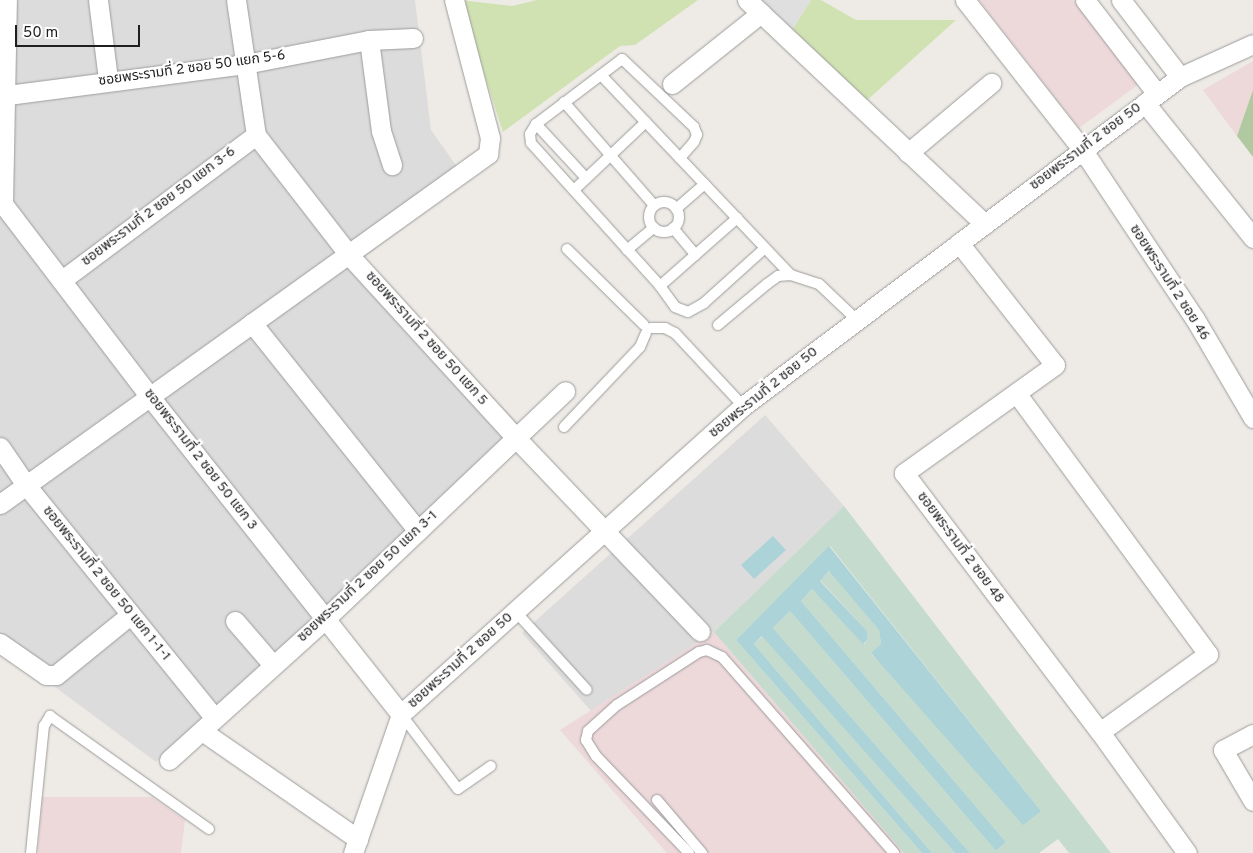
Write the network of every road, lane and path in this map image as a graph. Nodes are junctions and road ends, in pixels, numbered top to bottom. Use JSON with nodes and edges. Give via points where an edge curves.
{"nodes":[{"id":1,"x":6,"y":0,"type":"edge"},
{"id":2,"x":98,"y":0,"type":"edge"},
{"id":3,"x":236,"y":0,"type":"edge"},
{"id":4,"x":454,"y":0,"type":"edge"},
{"id":5,"x":747,"y":0,"type":"edge"},
{"id":6,"x":965,"y":0,"type":"edge"},
{"id":7,"x":1086,"y":0,"type":"edge"},
{"id":8,"x":1121,"y":0,"type":"edge"},
{"id":9,"x":761,"y":14,"type":"junction"},
{"id":10,"x":413,"y":38,"type":"dead end"},
{"id":11,"x":369,"y":40,"type":"junction"},
{"id":12,"x":1253,"y":44,"type":"edge"},
{"id":13,"x":245,"y":64,"type":"junction"},
{"id":14,"x":601,"y":75,"type":"junction"},
{"id":15,"x":1180,"y":77,"type":"junction"},
{"id":16,"x":108,"y":79,"type":"junction"},
{"id":17,"x":991,"y":83,"type":"dead end"},
{"id":18,"x":672,"y":84,"type":"dead end"},
{"id":19,"x":2,"y":96,"type":"edge"},
{"id":20,"x":1151,"y":98,"type":"junction"},
{"id":21,"x":564,"y":102,"type":"junction"},
{"id":22,"x":646,"y":122,"type":"junction"},
{"id":23,"x":536,"y":124,"type":"junction"},
{"id":24,"x":256,"y":135,"type":"junction"},
{"id":25,"x":1082,"y":149,"type":"junction"},
{"id":26,"x":908,"y":153,"type":"junction"},
{"id":27,"x":612,"y":155,"type":"junction"},
{"id":28,"x":680,"y":158,"type":"junction"},
{"id":29,"x":392,"y":165,"type":"dead end"},
{"id":30,"x":586,"y":178,"type":"junction"},
{"id":31,"x":705,"y":184,"type":"junction"},
{"id":32,"x":574,"y":190,"type":"junction"},
{"id":33,"x":1,"y":204,"type":"edge"},
{"id":34,"x":654,"y":205,"type":"junction"},
{"id":35,"x":676,"y":209,"type":"junction"},
{"id":36,"x":737,"y":218,"type":"junction"},
{"id":37,"x":985,"y":224,"type":"junction"},
{"id":38,"x":654,"y":227,"type":"junction"},
{"id":39,"x":673,"y":228,"type":"junction"},
{"id":40,"x":1253,"y":238,"type":"edge"},
{"id":41,"x":959,"y":243,"type":"junction"},
{"id":42,"x":765,"y":248,"type":"junction"},
{"id":43,"x":567,"y":249,"type":"dead end"},
{"id":44,"x":627,"y":250,"type":"junction"},
{"id":45,"x":349,"y":254,"type":"junction"},
{"id":46,"x":696,"y":255,"type":"junction"},
{"id":47,"x":791,"y":275,"type":"junction"},
{"id":48,"x":62,"y":280,"type":"junction"},
{"id":49,"x":660,"y":286,"type":"junction"},
{"id":50,"x":857,"y":320,"type":"junction"},
{"id":51,"x":252,"y":323,"type":"junction"},
{"id":52,"x":718,"y":325,"type":"dead end"},
{"id":53,"x":647,"y":328,"type":"junction"},
{"id":54,"x":565,"y":392,"type":"dead end"},
{"id":55,"x":1016,"y":394,"type":"junction"},
{"id":56,"x":151,"y":398,"type":"junction"},
{"id":57,"x":743,"y":406,"type":"junction"},
{"id":58,"x":1253,"y":418,"type":"edge"},
{"id":59,"x":564,"y":427,"type":"dead end"},
{"id":60,"x":516,"y":438,"type":"junction"},
{"id":61,"x":0,"y":447,"type":"edge"},
{"id":62,"x":26,"y":485,"type":"junction"},
{"id":63,"x":0,"y":504,"type":"edge"},
{"id":64,"x":418,"y":531,"type":"junction"},
{"id":65,"x":604,"y":532,"type":"junction"},
{"id":66,"x":516,"y":612,"type":"junction"},
{"id":67,"x":130,"y":615,"type":"junction"},
{"id":68,"x":325,"y":619,"type":"junction"},
{"id":69,"x":235,"y":621,"type":"dead end"},
{"id":70,"x":700,"y":631,"type":"dead end"},
{"id":71,"x":0,"y":643,"type":"edge"},
{"id":72,"x":273,"y":665,"type":"junction"},
{"id":73,"x":587,"y":690,"type":"dead end"},
{"id":74,"x":401,"y":714,"type":"junction"},
{"id":75,"x":208,"y":724,"type":"junction"},
{"id":76,"x":1100,"y":732,"type":"junction"},
{"id":77,"x":1253,"y":734,"type":"edge"},
{"id":78,"x":169,"y":760,"type":"dead end"},
{"id":79,"x":490,"y":766,"type":"dead end"},
{"id":80,"x":657,"y":800,"type":"dead end"},
{"id":81,"x":1253,"y":801,"type":"edge"},
{"id":82,"x":209,"y":829,"type":"dead end"},
{"id":83,"x":355,"y":846,"type":"edge"},
{"id":84,"x":31,"y":853,"type":"edge"},
{"id":85,"x":689,"y":853,"type":"edge"},
{"id":86,"x":702,"y":853,"type":"edge"},
{"id":87,"x":894,"y":853,"type":"edge"},
{"id":88,"x":1187,"y":853,"type":"edge"}],
"edges":[{"from":1,"to":19,"type":"street"},
{"from":2,"to":16,"type":"street"},
{"from":3,"to":13,"type":"street","name":"ซอยพระรามที่ 2 ซอย 50 แยก 5"},
{"from":4,"to":45,"type":"street","via":[[490,138],[488,154]]},
{"from":5,"to":9,"type":"street"},
{"from":6,"to":25,"type":"street","name":"ซอยพระรามที่ 2 ซอย 46"},
{"from":7,"to":20,"type":"street"},
{"from":8,"to":15,"type":"street"},
{"from":9,"to":18,"type":"street"},
{"from":9,"to":26,"type":"street"},
{"from":10,"to":11,"type":"street","name":"ซอยพระรามที่ 2 ซอย 50 แยก 5-6"},
{"from":11,"to":13,"type":"street","name":"ซอยพระรามที่ 2 ซอย 50 แยก 5-6"},
{"from":11,"to":29,"type":"street","via":[[381,131]]},
{"from":12,"to":15,"type":"street","name":"ซอยพระรามที่ 2 ซอย 50"},
{"from":13,"to":16,"type":"street","name":"ซอยพระรามที่ 2 ซอย 50 แยก 5-6"},
{"from":13,"to":24,"type":"street","name":"ซอยพระรามที่ 2 ซอย 50 แยก 5"},
{"from":14,"to":21,"type":"lane"},
{"from":14,"to":22,"type":"lane"},
{"from":14,"to":28,"type":"lane","via":[[622,59],[686,117],[697,135]]},
{"from":15,"to":20,"type":"street","name":"ซอยพระรามที่ 2 ซอย 50"},
{"from":16,"to":19,"type":"street","name":"ซอยพระรามที่ 2 ซอย 50 แยก 5-6"},
{"from":17,"to":26,"type":"street"},
{"from":19,"to":33,"type":"street"},
{"from":20,"to":25,"type":"street","name":"ซอยพระรามที่ 2 ซอย 50"},
{"from":20,"to":40,"type":"street"},
{"from":21,"to":23,"type":"lane"},
{"from":21,"to":27,"type":"lane"},
{"from":22,"to":27,"type":"lane"},
{"from":22,"to":28,"type":"lane"},
{"from":23,"to":30,"type":"lane"},
{"from":23,"to":32,"type":"lane","via":[[530,134],[531,143]]},
{"from":24,"to":45,"type":"street","name":"ซอยพระรามที่ 2 ซอย 50 แยก 5"},
{"from":24,"to":48,"type":"street","name":"ซอยพระรามที่ 2 ซอย 50 แยก 3-6"},
{"from":25,"to":37,"type":"street","name":"ซอยพระรามที่ 2 ซอย 50"},
{"from":25,"to":58,"type":"street","name":"ซอยพระรามที่ 2 ซอย 46","via":[[1195,319]]},
{"from":26,"to":37,"type":"street"},
{"from":27,"to":30,"type":"lane"},
{"from":27,"to":34,"type":"lane"},
{"from":28,"to":31,"type":"lane"},
{"from":30,"to":32,"type":"lane"},
{"from":31,"to":35,"type":"lane"},
{"from":31,"to":36,"type":"lane"},
{"from":32,"to":44,"type":"lane"},
{"from":33,"to":48,"type":"street","name":"ซอยพระรามที่ 2 ซอย 50 แยก 3"},
{"from":34,"to":35,"type":"lane","via":[[668,202]]},
{"from":34,"to":38,"type":"lane","via":[[649,218]]},
{"from":35,"to":39,"type":"lane","via":[[679,219]]},
{"from":36,"to":42,"type":"lane"},
{"from":36,"to":46,"type":"lane"},
{"from":37,"to":41,"type":"street","name":"ซอยพระรามที่ 2 ซอย 50"},
{"from":38,"to":39,"type":"lane","via":[[664,232]]},
{"from":38,"to":44,"type":"lane"},
{"from":39,"to":46,"type":"lane"},
{"from":41,"to":50,"type":"street","name":"ซอยพระรามที่ 2 ซอย 50"},
{"from":41,"to":55,"type":"street","name":"ซอยพระรามที่ 2 ซอย 48","via":[[1055,365]]},
{"from":42,"to":47,"type":"lane"},
{"from":42,"to":49,"type":"lane","via":[[704,303],[688,312],[675,307]]},
{"from":43,"to":53,"type":"lane"},
{"from":44,"to":49,"type":"lane"},
{"from":45,"to":51,"type":"street"},
{"from":45,"to":60,"type":"street","name":"ซอยพระรามที่ 2 ซอย 50 แยก 5"},
{"from":46,"to":49,"type":"lane"},
{"from":47,"to":50,"type":"lane","via":[[819,284]]},
{"from":47,"to":52,"type":"lane","via":[[772,280]]},
{"from":48,"to":56,"type":"street","name":"ซอยพระรามที่ 2 ซอย 50 แยก 3"},
{"from":50,"to":57,"type":"street","name":"ซอยพระรามที่ 2 ซอย 50"},
{"from":51,"to":56,"type":"street"},
{"from":51,"to":64,"type":"street"},
{"from":53,"to":57,"type":"lane","via":[[665,328],[675,332]]},
{"from":53,"to":59,"type":"lane","via":[[640,347]]},
{"from":54,"to":60,"type":"street","name":"ซอยพระรามที่ 2 ซอย 50 แยก 3-1"},
{"from":55,"to":76,"type":"street","via":[[1208,654]]},
{"from":55,"to":76,"type":"street","name":"ซอยพระรามที่ 2 ซอย 48","via":[[904,472]]},
{"from":56,"to":62,"type":"street"},
{"from":56,"to":68,"type":"street","name":"ซอยพระรามที่ 2 ซอย 50 แยก 3"},
{"from":57,"to":65,"type":"street","name":"ซอยพระรามที่ 2 ซอย 50"},
{"from":60,"to":64,"type":"street","name":"ซอยพระรามที่ 2 ซอย 50 แยก 3-1"},
{"from":60,"to":65,"type":"street","name":"ซอยพระรามที่ 2 ซอย 50 แยก 5"},
{"from":61,"to":62,"type":"street","name":"ซอยพระรามที่ 2 ซอย 50 แยก 1-1-1"},
{"from":62,"to":63,"type":"street"},
{"from":62,"to":67,"type":"street","name":"ซอยพระรามที่ 2 ซอย 50 แยก 1-1-1"},
{"from":64,"to":68,"type":"street","name":"ซอยพระรามที่ 2 ซอย 50 แยก 3-1"},
{"from":65,"to":66,"type":"street","name":"ซอยพระรามที่ 2 ซอย 50"},
{"from":65,"to":70,"type":"street","name":"ซอยพระรามที่ 2 ซอย 50 แยก 5"},
{"from":66,"to":73,"type":"lane"},
{"from":66,"to":74,"type":"street","name":"ซอยพระรามที่ 2 ซอย 50"},
{"from":67,"to":71,"type":"street","via":[[56,675],[46,675]]},
{"from":67,"to":75,"type":"street","name":"ซอยพระรามที่ 2 ซอย 50 แยก 1-1-1"},
{"from":68,"to":72,"type":"street","name":"ซอยพระรามที่ 2 ซอย 50 แยก 3-1"},
{"from":68,"to":74,"type":"street","name":"ซอยพระรามที่ 2 ซอย 50 แยก 3"},
{"from":69,"to":72,"type":"street"},
{"from":72,"to":75,"type":"street","name":"ซอยพระรามที่ 2 ซอย 50 แยก 3-1"},
{"from":74,"to":79,"type":"lane","via":[[458,789]]},
{"from":74,"to":83,"type":"street","name":"ซอยพระรามที่ 2 ซอย 50"},
{"from":75,"to":78,"type":"street","name":"ซอยพระรามที่ 2 ซอย 50 แยก 3-1"},
{"from":75,"to":83,"type":"street","name":"ซอยพระรามที่ 2 ซอย 50 แยก 1-1-1"},
{"from":76,"to":88,"type":"street","name":"ซอยพระรามที่ 2 ซอย 48"},
{"from":77,"to":81,"type":"street","via":[[1223,750]]},
{"from":80,"to":86,"type":"lane"},
{"from":82,"to":84,"type":"lane","via":[[50,716],[44,726]]},
{"from":85,"to":87,"type":"lane","via":[[596,756],[586,740],[588,731],[599,721],[699,652],[716,652]]}]}
